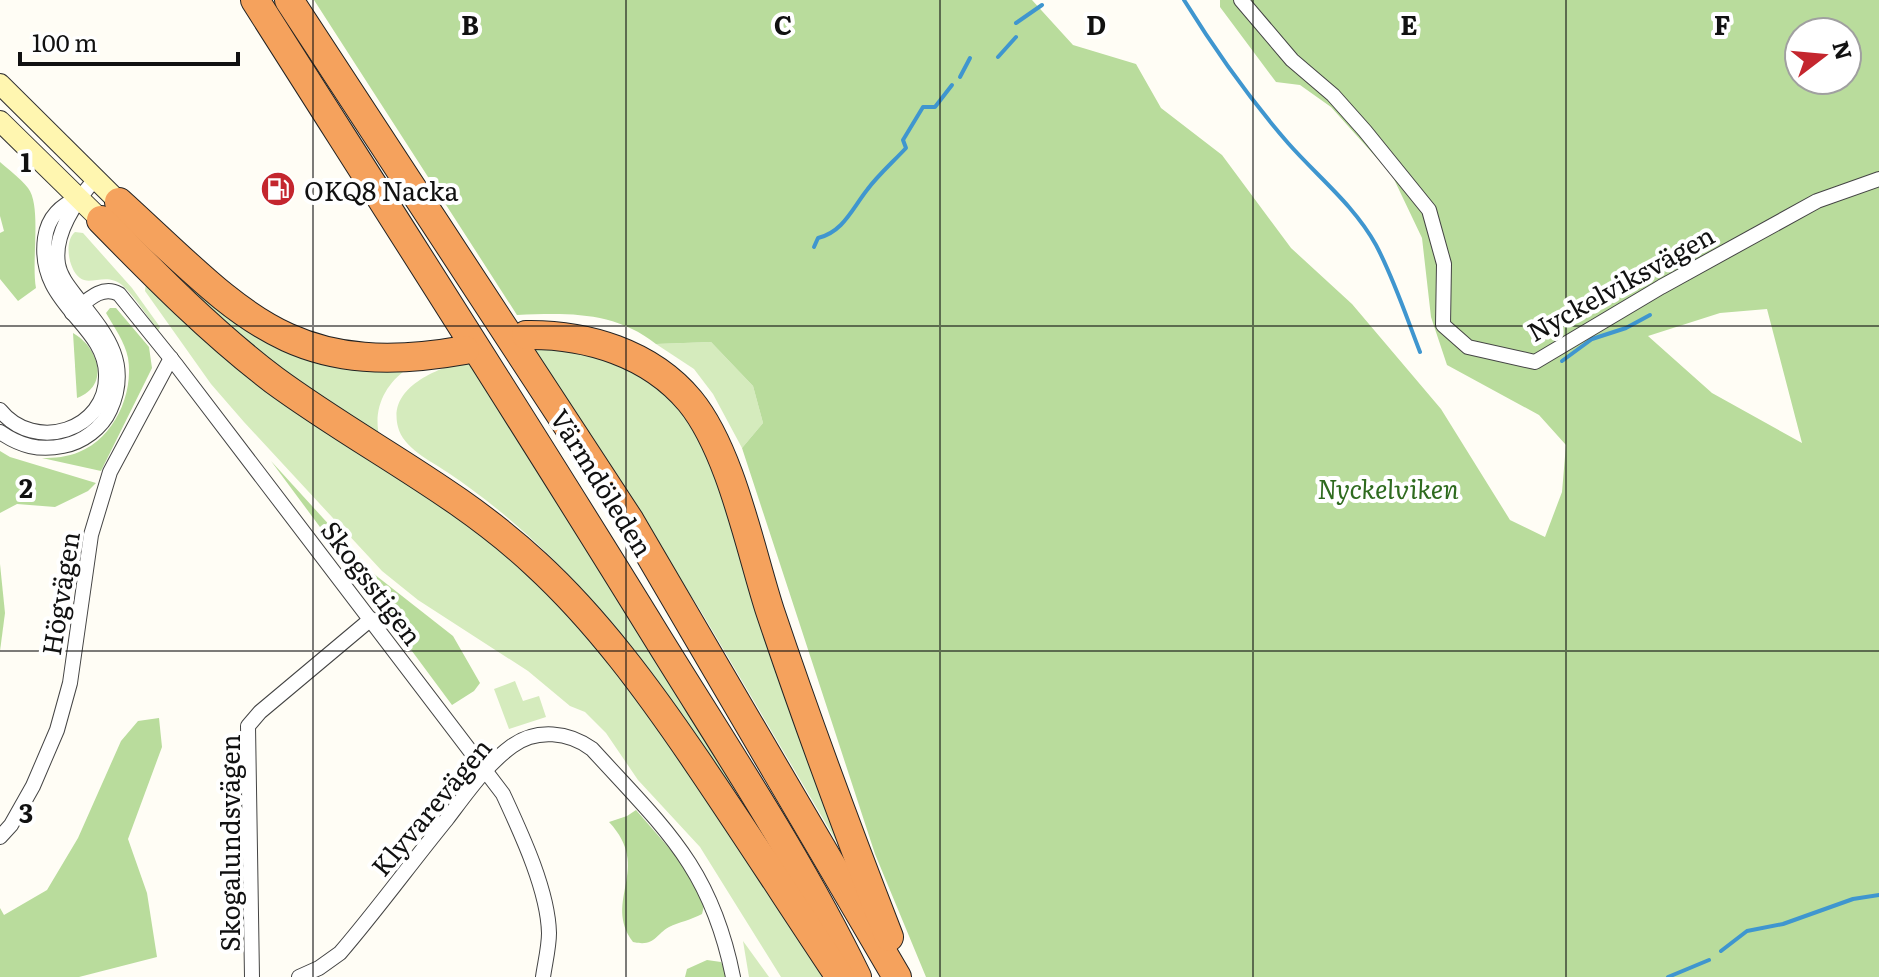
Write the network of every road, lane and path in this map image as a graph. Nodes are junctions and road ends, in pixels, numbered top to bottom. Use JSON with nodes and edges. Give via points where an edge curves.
{"nodes":[{"id":1,"x":255,"y":0,"type":"edge"},
{"id":2,"x":289,"y":0,"type":"edge"},
{"id":3,"x":301,"y":0,"type":"edge"},
{"id":4,"x":1241,"y":0,"type":"edge"},
{"id":5,"x":0,"y":84,"type":"edge"},
{"id":6,"x":363,"y":115,"type":"junction"},
{"id":7,"x":0,"y":121,"type":"edge"},
{"id":8,"x":96,"y":178,"type":"junction"},
{"id":9,"x":1879,"y":179,"type":"edge"},
{"id":10,"x":79,"y":197,"type":"junction"},
{"id":11,"x":110,"y":211,"type":"junction"},
{"id":12,"x":77,"y":309,"type":"junction"},
{"id":13,"x":526,"y":335,"type":"dead end"},
{"id":14,"x":465,"y":350,"type":"dead end"},
{"id":15,"x":171,"y":358,"type":"junction"},
{"id":16,"x":0,"y":410,"type":"edge"},
{"id":17,"x":0,"y":432,"type":"edge"},
{"id":18,"x":371,"y":619,"type":"junction"},
{"id":19,"x":486,"y":771,"type":"junction"},
{"id":20,"x":0,"y":837,"type":"edge"},
{"id":21,"x":252,"y":977,"type":"edge"},
{"id":22,"x":299,"y":977,"type":"edge"},
{"id":23,"x":543,"y":977,"type":"edge"},
{"id":24,"x":733,"y":977,"type":"edge"},
{"id":25,"x":840,"y":977,"type":"edge"},
{"id":26,"x":857,"y":977,"type":"edge"},
{"id":27,"x":897,"y":977,"type":"edge"},
{"id":28,"x":905,"y":977,"type":"edge"}],
"edges":[{"from":1,"to":26,"type":"highway","name":"Värmdöleden","via":[[533,436],[827,918]]},
{"from":2,"to":6,"type":"highway","name":"Värmdöleden"},
{"from":3,"to":6,"type":"highway"},
{"from":4,"to":9,"type":"street","name":"Nyckelviksvägen","via":[[1292,60],[1333,95],[1429,210],[1444,264],[1443,325],[1468,347],[1535,362],[1817,201]]},
{"from":5,"to":8,"type":"main road"},
{"from":6,"to":27,"type":"highway","name":"Värmdöleden","via":[[630,521]]},
{"from":7,"to":10,"type":"main road"},
{"from":8,"to":10,"type":"street"},
{"from":8,"to":11,"type":"main road"},
{"from":10,"to":11,"type":"main road"},
{"from":10,"to":12,"type":"street","via":[[56,212],[44,248],[48,277]]},
{"from":11,"to":14,"type":"highway","via":[[244,314],[288,339],[361,358],[409,359]]},
{"from":11,"to":25,"type":"highway","via":[[186,303],[273,379],[450,493],[546,573],[623,659],[667,718]]},
{"from":12,"to":15,"type":"street","name":"Skogsstigen","via":[[102,290],[119,294]]},
{"from":12,"to":16,"type":"street","via":[[106,367],[104,393],[94,411],[78,424],[46,434],[21,428]]},
{"from":12,"to":17,"type":"street","via":[[110,342],[117,364],[114,399],[105,418],[86,437],[61,447],[25,446]]},
{"from":13,"to":28,"type":"highway","via":[[578,339],[625,354],[671,382],[705,423],[731,484],[839,807]]},
{"from":15,"to":18,"type":"street","name":"Skogsstigen"},
{"from":15,"to":20,"type":"street","name":"Högvägen","via":[[110,472],[91,535],[70,683],[57,730],[33,786]]},
{"from":18,"to":19,"type":"street","name":"Skogsstigen"},
{"from":18,"to":21,"type":"street","name":"Skogalundsvägen","via":[[248,726]]},
{"from":19,"to":22,"type":"street","name":"Klyvarevägen","via":[[340,953]]},
{"from":19,"to":23,"type":"street","name":"Skogsstigen","via":[[503,794],[539,886],[549,934]]},
{"from":19,"to":24,"type":"street","name":"Klyvarevägen","via":[[512,746],[536,736],[580,740],[592,749],[692,863],[718,916]]}]}
